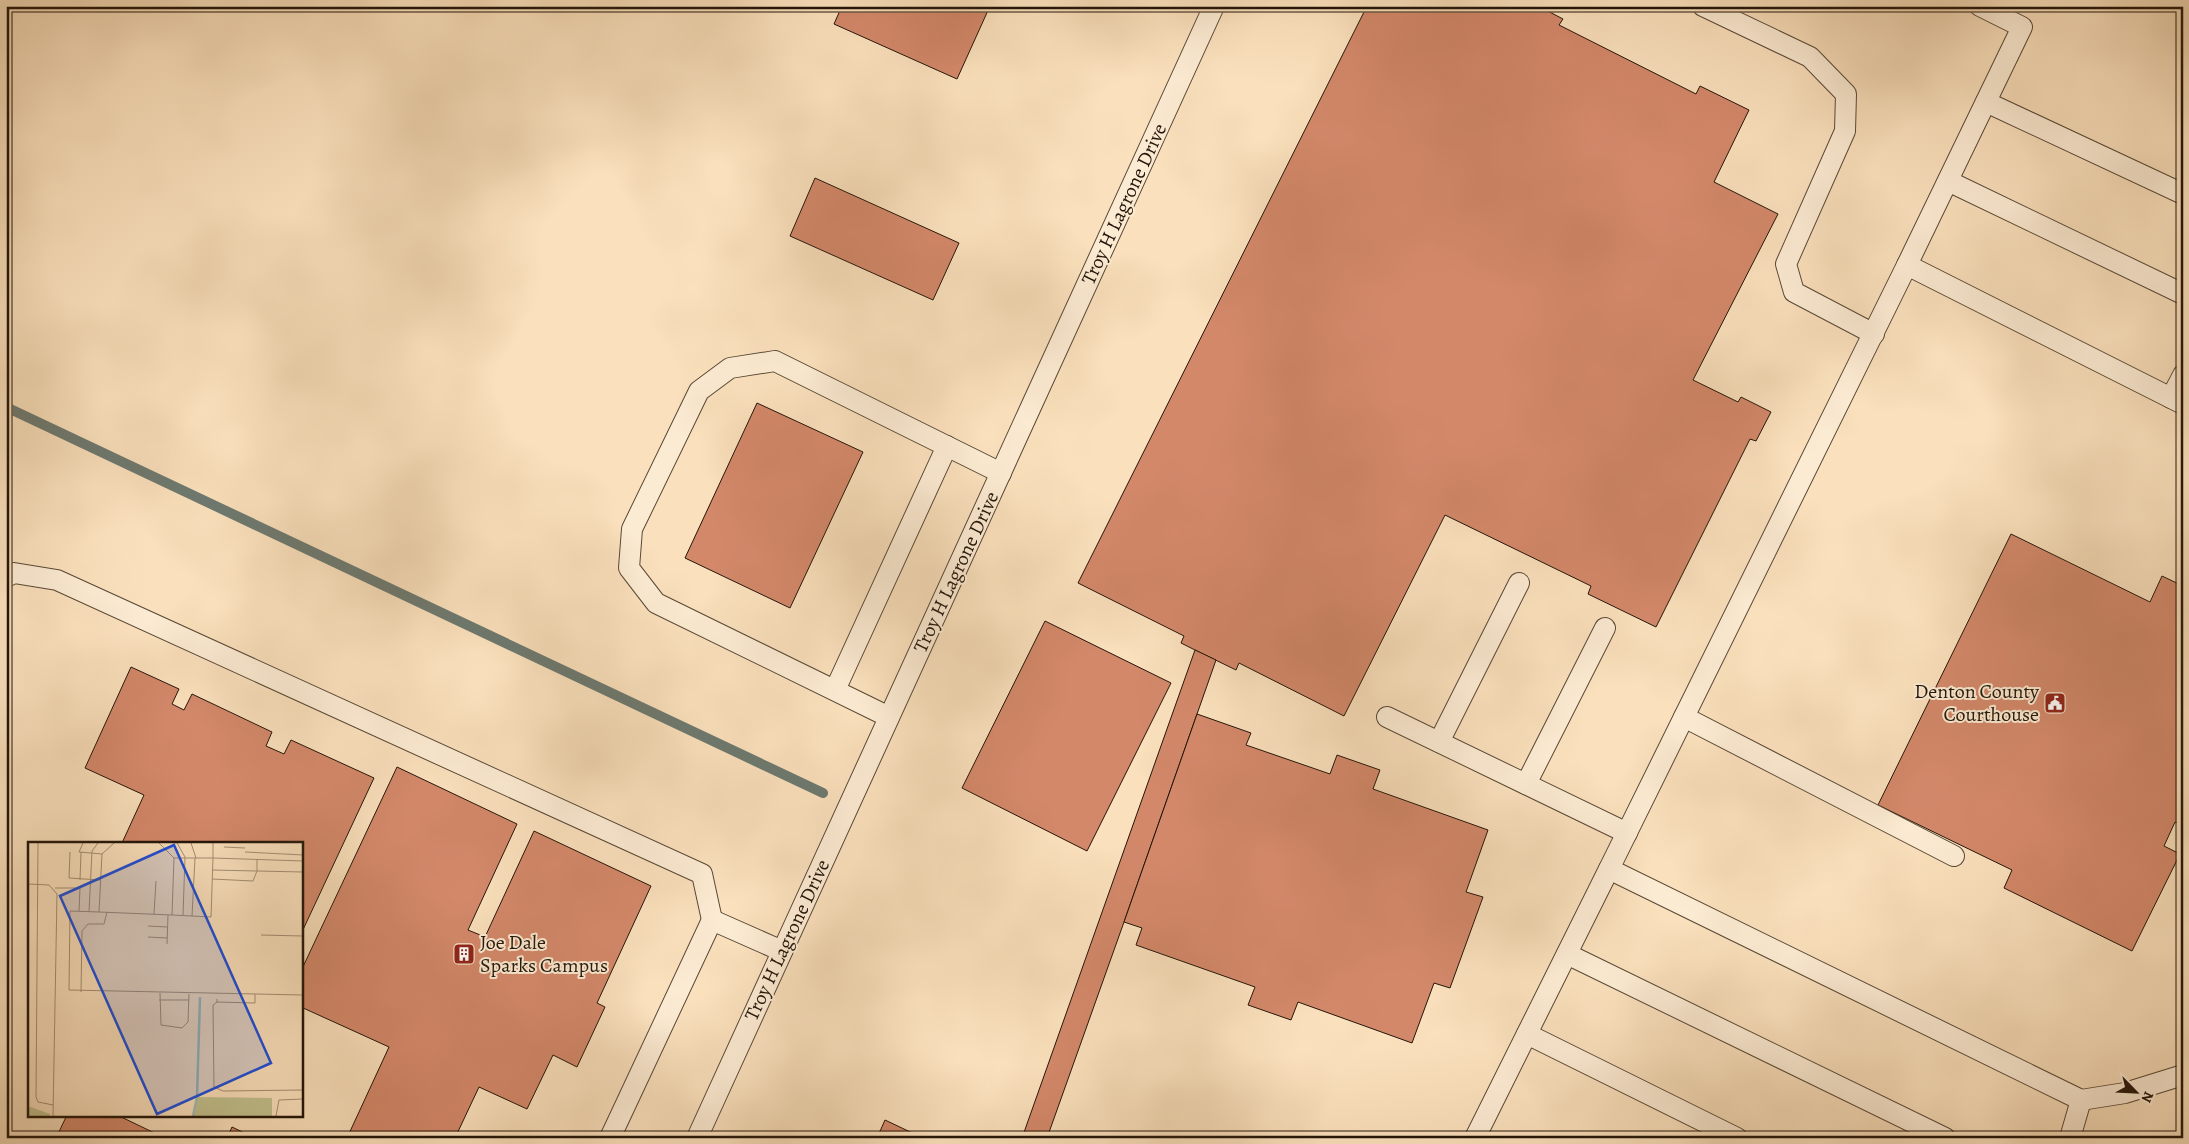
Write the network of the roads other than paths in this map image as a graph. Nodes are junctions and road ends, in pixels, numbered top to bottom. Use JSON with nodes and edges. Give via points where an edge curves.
{"nodes":[{"id":1,"x":1214,"y":6,"type":"edge"},
{"id":2,"x":1703,"y":6,"type":"edge"},
{"id":3,"x":1980,"y":6,"type":"edge"},
{"id":4,"x":1986,"y":102,"type":"junction"},
{"id":5,"x":1948,"y":181,"type":"junction"},
{"id":6,"x":2183,"y":194,"type":"edge"},
{"id":7,"x":1907,"y":265,"type":"junction"},
{"id":8,"x":2183,"y":294,"type":"edge"},
{"id":9,"x":1874,"y":334,"type":"junction"},
{"id":10,"x":2183,"y":375,"type":"edge"},
{"id":11,"x":2177,"y":401,"type":"edge"},
{"id":12,"x":947,"y":446,"type":"junction"},
{"id":13,"x":1001,"y":473,"type":"junction"},
{"id":14,"x":6,"y":577,"type":"edge"},
{"id":15,"x":1519,"y":583,"type":"dead end"},
{"id":16,"x":1605,"y":628,"type":"dead end"},
{"id":17,"x":835,"y":690,"type":"junction"},
{"id":18,"x":889,"y":717,"type":"junction"},
{"id":19,"x":1388,"y":717,"type":"dead end"},
{"id":20,"x":1684,"y":717,"type":"junction"},
{"id":21,"x":1439,"y":742,"type":"junction"},
{"id":22,"x":1526,"y":784,"type":"junction"},
{"id":23,"x":1627,"y":833,"type":"junction"},
{"id":24,"x":1954,"y":856,"type":"dead end"},
{"id":25,"x":1609,"y":869,"type":"junction"},
{"id":26,"x":712,"y":920,"type":"junction"},
{"id":27,"x":782,"y":952,"type":"junction"},
{"id":28,"x":1567,"y":954,"type":"junction"},
{"id":29,"x":1527,"y":1034,"type":"junction"},
{"id":30,"x":2183,"y":1075,"type":"edge"},
{"id":31,"x":2081,"y":1100,"type":"junction"},
{"id":32,"x":610,"y":1138,"type":"edge"},
{"id":33,"x":697,"y":1138,"type":"edge"},
{"id":34,"x":1476,"y":1138,"type":"edge"},
{"id":35,"x":1737,"y":1138,"type":"edge"},
{"id":36,"x":1945,"y":1138,"type":"edge"},
{"id":37,"x":2070,"y":1138,"type":"edge"}],
"edges":[{"from":1,"to":13,"type":"lane","name":"Troy H Lagrone Drive"},
{"from":2,"to":9,"type":"lane","via":[[1810,57],[1846,94],[1845,131],[1786,264],[1794,292]]},
{"from":3,"to":4,"type":"lane","via":[[2022,27]]},
{"from":4,"to":5,"type":"lane"},
{"from":4,"to":6,"type":"lane"},
{"from":5,"to":7,"type":"lane"},
{"from":5,"to":8,"type":"lane"},
{"from":7,"to":9,"type":"lane"},
{"from":7,"to":11,"type":"lane"},
{"from":9,"to":20,"type":"lane"},
{"from":10,"to":11,"type":"lane"},
{"from":12,"to":13,"type":"lane"},
{"from":12,"to":17,"type":"lane"},
{"from":12,"to":17,"type":"lane","via":[[775,361],[730,368],[700,391],[632,530],[629,568],[656,603]]},
{"from":13,"to":18,"type":"lane","name":"Troy H Lagrone Drive"},
{"from":14,"to":26,"type":"lane","via":[[14,573],[57,580],[702,874]]},
{"from":15,"to":21,"type":"lane"},
{"from":16,"to":22,"type":"lane"},
{"from":17,"to":18,"type":"lane"},
{"from":18,"to":27,"type":"lane","name":"Troy H Lagrone Drive"},
{"from":19,"to":21,"type":"lane"},
{"from":20,"to":23,"type":"lane"},
{"from":20,"to":24,"type":"lane"},
{"from":21,"to":22,"type":"lane"},
{"from":22,"to":23,"type":"lane"},
{"from":23,"to":25,"type":"lane"},
{"from":25,"to":28,"type":"lane"},
{"from":25,"to":31,"type":"lane"},
{"from":26,"to":27,"type":"lane"},
{"from":26,"to":32,"type":"lane"},
{"from":27,"to":33,"type":"lane","name":"Troy H Lagrone Drive"},
{"from":28,"to":29,"type":"lane"},
{"from":28,"to":36,"type":"lane"},
{"from":29,"to":34,"type":"lane"},
{"from":29,"to":35,"type":"lane"},
{"from":30,"to":31,"type":"lane","via":[[2124,1093]]},
{"from":31,"to":37,"type":"lane"}]}
